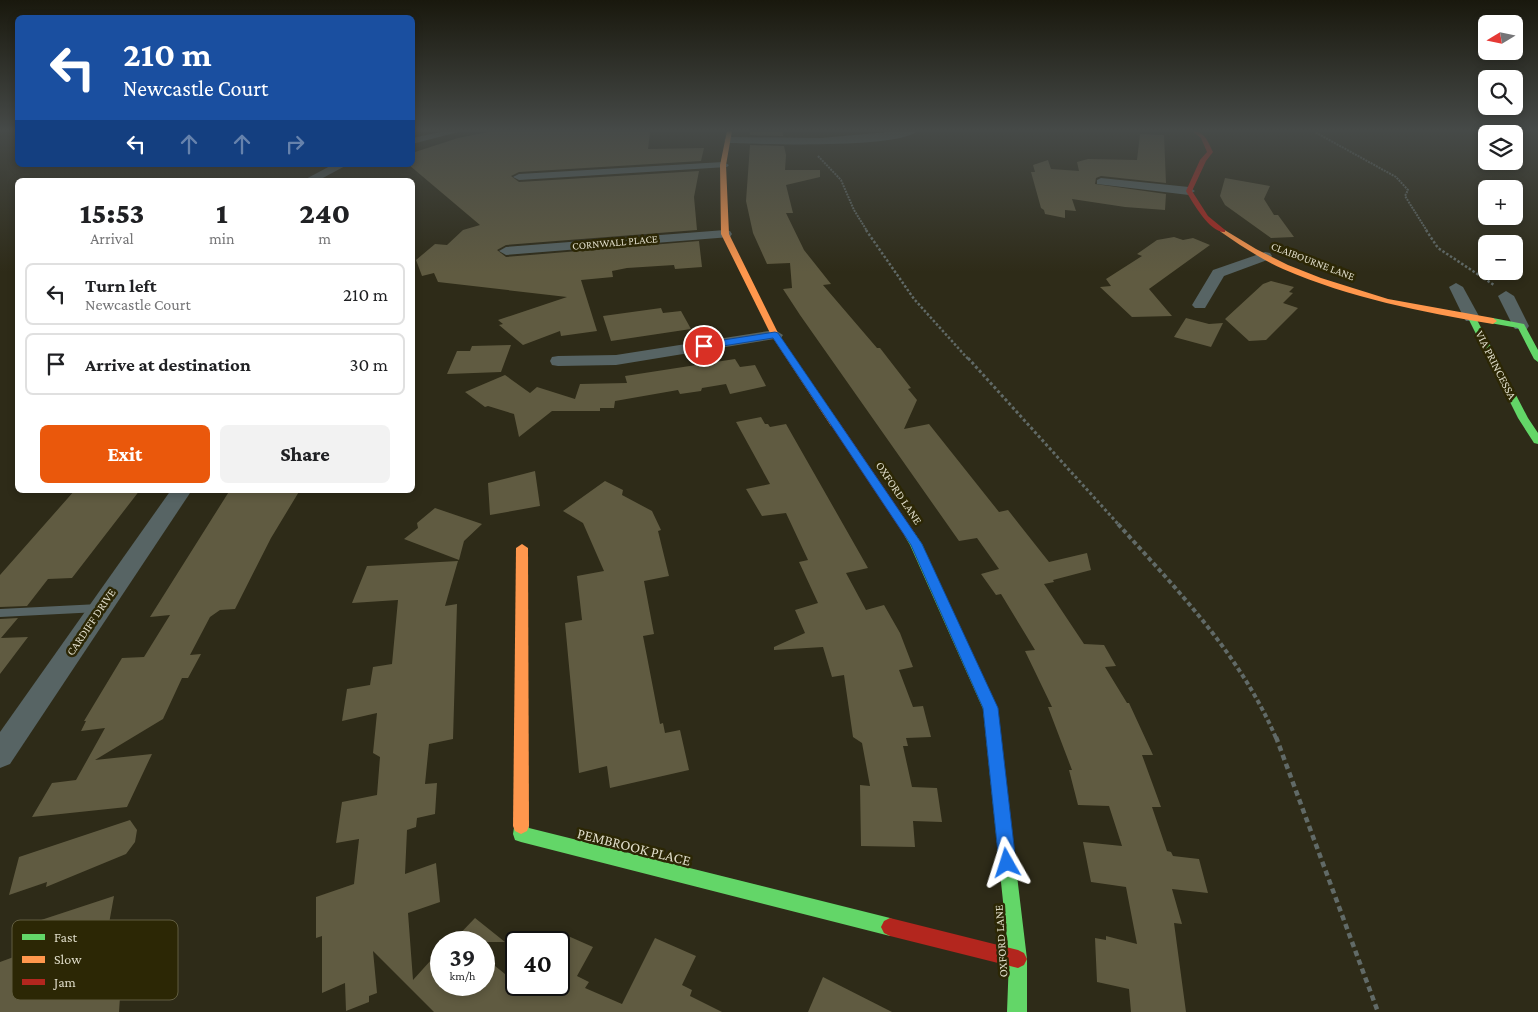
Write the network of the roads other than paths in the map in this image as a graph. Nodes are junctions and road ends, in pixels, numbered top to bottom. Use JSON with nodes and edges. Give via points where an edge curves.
{"nodes":[{"id":1,"x":723,"y":178,"type":"edge"},
{"id":2,"x":1195,"y":178,"type":"edge"},
{"id":3,"x":1101,"y":182,"type":"dead end"},
{"id":4,"x":1189,"y":191,"type":"junction"},
{"id":5,"x":724,"y":234,"type":"junction"},
{"id":6,"x":506,"y":251,"type":"dead end"},
{"id":7,"x":1266,"y":256,"type":"junction"},
{"id":8,"x":1456,"y":287,"type":"dead end"},
{"id":9,"x":1506,"y":296,"type":"road end"},
{"id":10,"x":1200,"y":305,"type":"dead end"},
{"id":11,"x":1472,"y":318,"type":"junction"},
{"id":12,"x":1521,"y":326,"type":"junction"},
{"id":13,"x":775,"y":335,"type":"junction"},
{"id":14,"x":1538,"y":359,"type":"edge"},
{"id":15,"x":558,"y":362,"type":"dead end"},
{"id":16,"x":1538,"y":441,"type":"edge"},
{"id":17,"x":180,"y":493,"type":"edge"},
{"id":18,"x":522,"y":548,"type":"dead end"},
{"id":19,"x":100,"y":608,"type":"junction"},
{"id":20,"x":0,"y":612,"type":"edge"},
{"id":21,"x":0,"y":755,"type":"edge"},
{"id":22,"x":1018,"y":959,"type":"junction"},
{"id":23,"x":1017,"y":1012,"type":"edge"}],
"edges":[{"from":1,"to":5,"type":"street","name":"OXFORD LANE"},
{"from":2,"to":4,"type":"street"},
{"from":3,"to":4,"type":"street"},
{"from":4,"to":7,"type":"street","name":"CLAIBOURNE LANE","via":[[1213,224]]},
{"from":5,"to":6,"type":"street","name":"CORNWALL PLACE"},
{"from":5,"to":13,"type":"street","name":"OXFORD LANE"},
{"from":7,"to":10,"type":"street","via":[[1218,273]]},
{"from":7,"to":11,"type":"street","name":"CLAIBOURNE LANE","via":[[1332,283],[1389,301]]},
{"from":8,"to":11,"type":"street","name":"VIA PRINCESSA"},
{"from":9,"to":12,"type":"street"},
{"from":11,"to":12,"type":"street","name":"CLAIBOURNE LANE"},
{"from":11,"to":16,"type":"street","name":"VIA PRINCESSA","via":[[1522,418]]},
{"from":12,"to":14,"type":"street"},
{"from":13,"to":15,"type":"street","via":[[616,360]]},
{"from":13,"to":22,"type":"street","name":"OXFORD LANE","via":[[916,544],[990,708]]},
{"from":17,"to":19,"type":"street","name":"CARDIFF DRIVE"},
{"from":18,"to":22,"type":"street","name":"PEMBROOK PLACE","via":[[521,834]]},
{"from":19,"to":20,"type":"lane"},
{"from":19,"to":21,"type":"street","name":"CARDIFF DRIVE"},
{"from":22,"to":23,"type":"street","name":"OXFORD LANE"}]}
